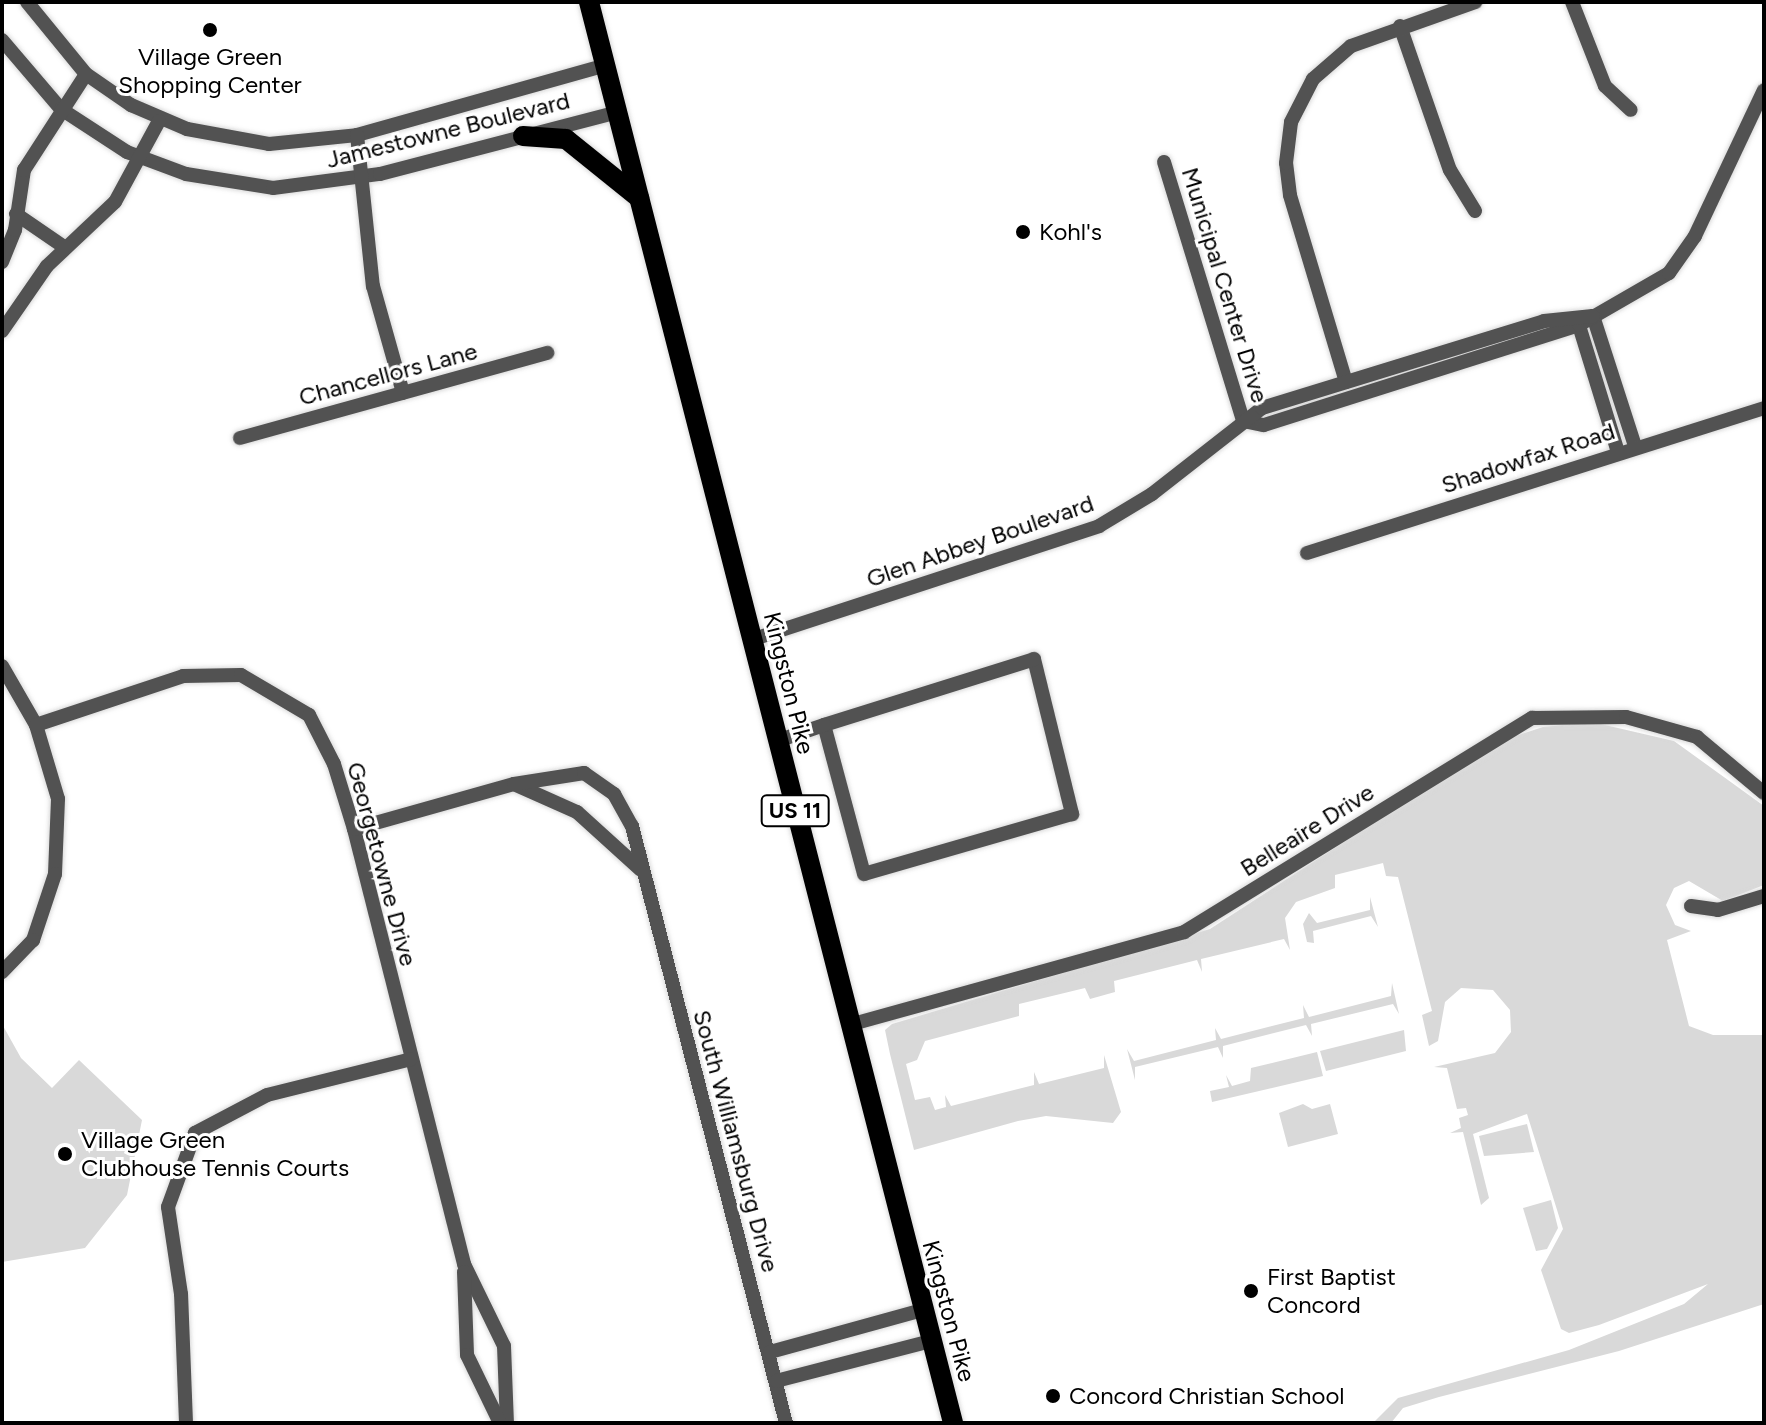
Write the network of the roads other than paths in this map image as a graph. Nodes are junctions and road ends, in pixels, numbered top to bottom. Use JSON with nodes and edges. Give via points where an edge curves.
{"nodes":[{"id":1,"x":27,"y":2,"type":"edge"},
{"id":2,"x":589,"y":2,"type":"edge"},
{"id":3,"x":1475,"y":2,"type":"edge"},
{"id":4,"x":1572,"y":2,"type":"edge"},
{"id":5,"x":1400,"y":26,"type":"junction"},
{"id":6,"x":2,"y":40,"type":"edge"},
{"id":7,"x":606,"y":65,"type":"junction"},
{"id":8,"x":86,"y":74,"type":"junction"},
{"id":9,"x":1764,"y":90,"type":"edge"},
{"id":10,"x":61,"y":109,"type":"junction"},
{"id":11,"x":1631,"y":110,"type":"dead end"},
{"id":12,"x":618,"y":112,"type":"junction"},
{"id":13,"x":159,"y":121,"type":"junction"},
{"id":14,"x":357,"y":135,"type":"junction"},
{"id":15,"x":523,"y":136,"type":"junction"},
{"id":16,"x":141,"y":159,"type":"junction"},
{"id":17,"x":1164,"y":162,"type":"dead end"},
{"id":18,"x":360,"y":178,"type":"junction"},
{"id":19,"x":639,"y":198,"type":"junction"},
{"id":20,"x":1475,"y":211,"type":"dead end"},
{"id":21,"x":16,"y":214,"type":"junction"},
{"id":22,"x":64,"y":247,"type":"junction"},
{"id":23,"x":2,"y":262,"type":"edge"},
{"id":24,"x":1593,"y":316,"type":"junction"},
{"id":25,"x":1578,"y":320,"type":"junction"},
{"id":26,"x":2,"y":331,"type":"edge"},
{"id":27,"x":547,"y":353,"type":"dead end"},
{"id":28,"x":1346,"y":382,"type":"junction"},
{"id":29,"x":403,"y":393,"type":"junction"},
{"id":30,"x":1764,"y":408,"type":"edge"},
{"id":31,"x":1243,"y":421,"type":"junction"},
{"id":32,"x":240,"y":438,"type":"dead end"},
{"id":33,"x":1635,"y":446,"type":"junction"},
{"id":34,"x":1618,"y":452,"type":"junction"},
{"id":35,"x":1307,"y":553,"type":"dead end"},
{"id":36,"x":751,"y":640,"type":"junction"},
{"id":37,"x":2,"y":666,"type":"edge"},
{"id":38,"x":36,"y":725,"type":"junction"},
{"id":39,"x":824,"y":725,"type":"junction"},
{"id":40,"x":777,"y":741,"type":"junction"},
{"id":41,"x":514,"y":784,"type":"junction"},
{"id":42,"x":1764,"y":793,"type":"edge"},
{"id":43,"x":354,"y":829,"type":"junction"},
{"id":44,"x":641,"y":870,"type":"junction"},
{"id":45,"x":1764,"y":896,"type":"edge"},
{"id":46,"x":1691,"y":906,"type":"dead end"},
{"id":47,"x":2,"y":972,"type":"edge"},
{"id":48,"x":849,"y":1025,"type":"junction"},
{"id":49,"x":411,"y":1059,"type":"junction"},
{"id":50,"x":464,"y":1264,"type":"junction"},
{"id":51,"x":923,"y":1310,"type":"junction"},
{"id":52,"x":931,"y":1341,"type":"junction"},
{"id":53,"x":770,"y":1352,"type":"junction"},
{"id":54,"x":776,"y":1381,"type":"junction"},
{"id":55,"x":186,"y":1423,"type":"edge"},
{"id":56,"x":500,"y":1423,"type":"edge"},
{"id":57,"x":507,"y":1423,"type":"edge"},
{"id":58,"x":786,"y":1423,"type":"edge"},
{"id":59,"x":953,"y":1423,"type":"edge"}],
"edges":[{"from":1,"to":8,"type":"street","name":"Jamestowne Boulevard"},
{"from":2,"to":7,"type":"main road","name":"Kingston Pike","number":"US 11"},
{"from":3,"to":5,"type":"street"},
{"from":4,"to":11,"type":"street","via":[[1605,86]]},
{"from":5,"to":20,"type":"street","via":[[1450,170]]},
{"from":5,"to":28,"type":"street","via":[[1351,46],[1324,66],[1297,106],[1287,143],[1290,195]]},
{"from":6,"to":10,"type":"street","name":"Jamestowne Boulevard"},
{"from":7,"to":12,"type":"main road","name":"Kingston Pike","number":"US 11"},
{"from":7,"to":14,"type":"street","name":"Jamestowne Boulevard"},
{"from":8,"to":10,"type":"street"},
{"from":8,"to":13,"type":"street","name":"Jamestowne Boulevard"},
{"from":9,"to":24,"type":"street","via":[[1695,236],[1669,273]]},
{"from":10,"to":16,"type":"street","name":"Jamestowne Boulevard"},
{"from":10,"to":21,"type":"street","via":[[24,170]]},
{"from":12,"to":15,"type":"street","name":"Jamestowne Boulevard"},
{"from":12,"to":19,"type":"main road","name":"Kingston Pike","number":"US 11"},
{"from":13,"to":14,"type":"street","name":"Jamestowne Boulevard","via":[[269,144]]},
{"from":13,"to":16,"type":"street"},
{"from":14,"to":18,"type":"street"},
{"from":15,"to":18,"type":"street","name":"Jamestowne Boulevard"},
{"from":15,"to":19,"type":"main road","via":[[574,143]]},
{"from":16,"to":18,"type":"street","name":"Jamestowne Boulevard","via":[[186,174],[273,188]]},
{"from":16,"to":22,"type":"street","via":[[97,225]]},
{"from":17,"to":31,"type":"street","name":"Municipal Center Drive"},
{"from":18,"to":29,"type":"street","via":[[373,286]]},
{"from":19,"to":36,"type":"main road","name":"Kingston Pike","number":"US 11"},
{"from":21,"to":22,"type":"street"},
{"from":21,"to":23,"type":"street"},
{"from":22,"to":26,"type":"street"},
{"from":24,"to":25,"type":"street","name":"Glen Abbey Boulevard"},
{"from":24,"to":33,"type":"street"},
{"from":25,"to":28,"type":"street","name":"Glen Abbey Boulevard"},
{"from":25,"to":31,"type":"street","name":"Glen Abbey Boulevard","via":[[1264,425]]},
{"from":25,"to":34,"type":"street"},
{"from":27,"to":29,"type":"street","name":"Chancellors Lane"},
{"from":28,"to":31,"type":"street","name":"Glen Abbey Boulevard","via":[[1262,408]]},
{"from":29,"to":32,"type":"street","name":"Chancellors Lane"},
{"from":30,"to":33,"type":"street","name":"Shadowfax Road"},
{"from":31,"to":36,"type":"street","name":"Glen Abbey Boulevard","via":[[1152,494],[1099,526]]},
{"from":33,"to":34,"type":"street","name":"Shadowfax Road"},
{"from":34,"to":35,"type":"street","name":"Shadowfax Road"},
{"from":36,"to":40,"type":"main road","name":"Kingston Pike","number":"US 11"},
{"from":37,"to":38,"type":"street"},
{"from":38,"to":43,"type":"street","name":"Georgetowne Drive","via":[[183,676],[241,675],[309,715],[334,764]]},
{"from":38,"to":47,"type":"street","via":[[58,799],[55,874],[33,940]]},
{"from":39,"to":39,"type":"street","via":[[1034,659],[1072,814],[864,874]]},
{"from":39,"to":40,"type":"street"},
{"from":40,"to":48,"type":"main road","name":"Kingston Pike","number":"US 11"},
{"from":41,"to":43,"type":"street","name":"South Williamsburg Drive"},
{"from":41,"to":44,"type":"street","via":[[577,812]]},
{"from":41,"to":44,"type":"street","name":"South Williamsburg Drive","via":[[584,773],[614,794],[632,826]]},
{"from":42,"to":48,"type":"street","name":"Belleaire Drive","via":[[1697,737],[1626,717],[1532,718],[1184,932]]},
{"from":43,"to":49,"type":"street","name":"Georgetowne Drive"},
{"from":44,"to":53,"type":"street","name":"South Williamsburg Drive"},
{"from":45,"to":46,"type":"street","via":[[1718,910]]},
{"from":48,"to":51,"type":"main road","name":"Kingston Pike","number":"US 11"},
{"from":49,"to":50,"type":"street","name":"Georgetowne Drive"},
{"from":49,"to":55,"type":"street","via":[[267,1095],[195,1133],[168,1207],[181,1294]]},
{"from":50,"to":56,"type":"street","name":"Georgetowne Drive","via":[[467,1355]]},
{"from":50,"to":57,"type":"street","name":"Georgetowne Drive","via":[[504,1346]]},
{"from":51,"to":52,"type":"main road","name":"Kingston Pike","number":"US 11"},
{"from":51,"to":53,"type":"street"},
{"from":52,"to":54,"type":"street"},
{"from":52,"to":59,"type":"main road","name":"Kingston Pike","number":"US 11"},
{"from":53,"to":54,"type":"street","name":"South Williamsburg Drive"},
{"from":54,"to":58,"type":"street","name":"South Williamsburg Drive"}]}
